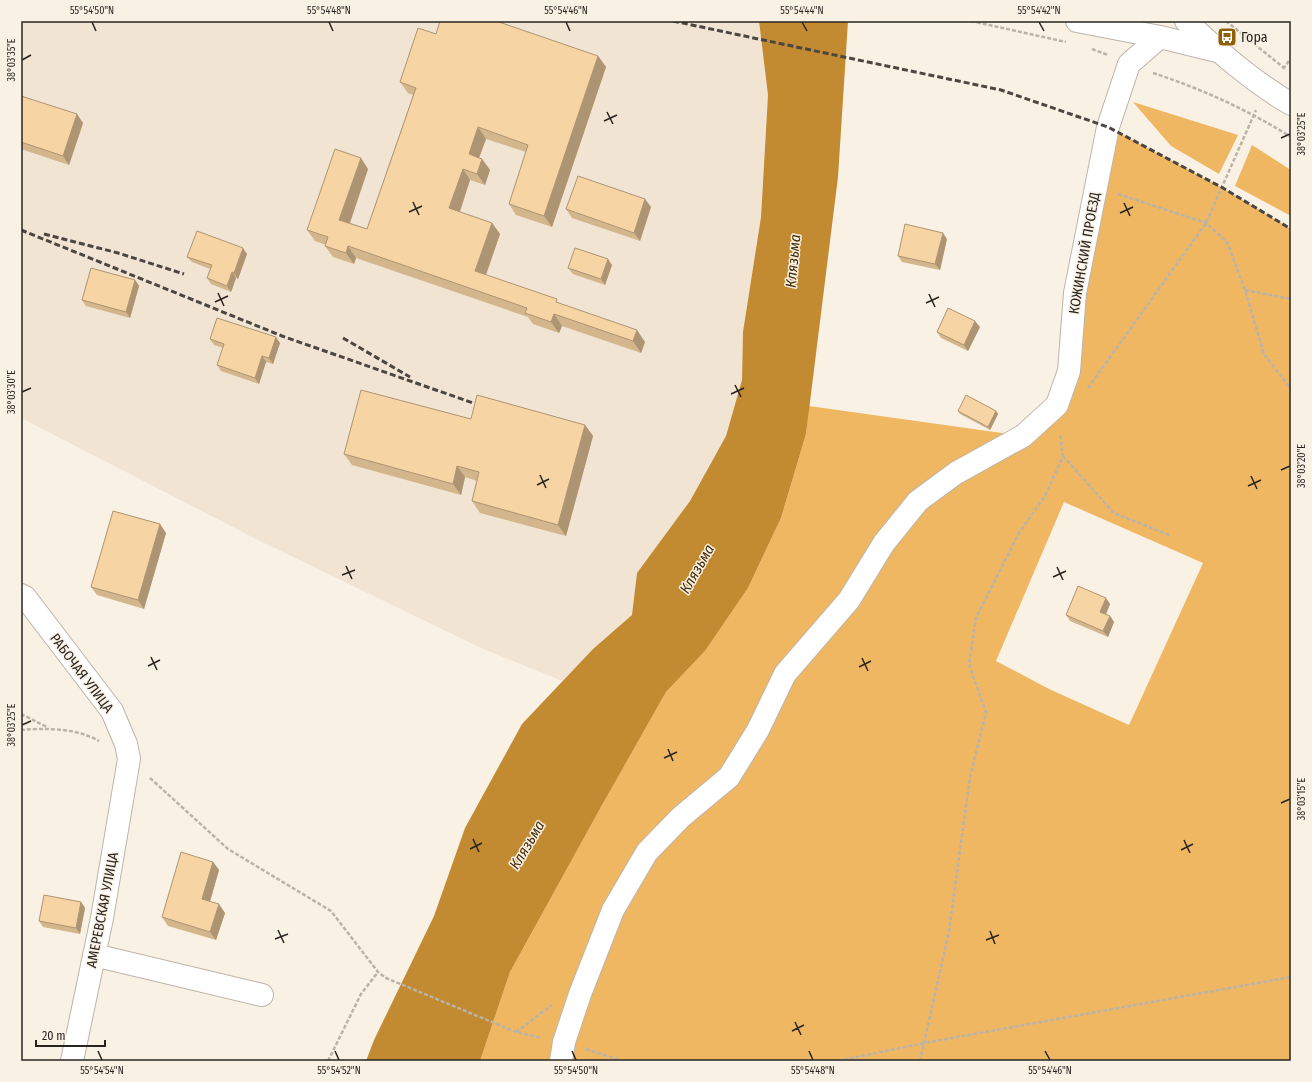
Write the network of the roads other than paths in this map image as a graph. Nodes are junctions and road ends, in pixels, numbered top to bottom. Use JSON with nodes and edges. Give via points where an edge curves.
{"nodes":[{"id":1,"x":1078,"y":21,"type":"edge"},
{"id":2,"x":1186,"y":21,"type":"edge"},
{"id":3,"x":1160,"y":37,"type":"junction"},
{"id":4,"x":1217,"y":51,"type":"junction"},
{"id":5,"x":1291,"y":104,"type":"edge"},
{"id":6,"x":21,"y":595,"type":"edge"},
{"id":7,"x":129,"y":759,"type":"joint"},
{"id":8,"x":94,"y":955,"type":"junction"},
{"id":9,"x":262,"y":995,"type":"dead end"},
{"id":10,"x":72,"y":1061,"type":"edge"},
{"id":11,"x":561,"y":1061,"type":"edge"}],
"edges":[{"from":1,"to":3,"type":"street"},
{"from":2,"to":4,"type":"street"},
{"from":3,"to":4,"type":"street"},
{"from":3,"to":11,"type":"street","name":"КОЖИНСКИЙ ПРОЕЗД","via":[[1129,64],[1108,127],[1074,293],[1069,372],[1057,404],[1023,436],[956,473],[918,501],[884,543],[849,600],[785,674],[758,730],[729,777],[681,817],[647,852],[613,910],[580,994],[564,1042]]},
{"from":4,"to":5,"type":"street","via":[[1268,91]]},
{"from":6,"to":7,"type":"street","name":"РАБОЧАЯ УЛИЦА","via":[[112,711],[126,744]]},
{"from":7,"to":8,"type":"street","name":"АМЕРЕВСКАЯ УЛИЦА"},
{"from":8,"to":9,"type":"street"},
{"from":8,"to":10,"type":"street","name":"АМЕРЕВСКАЯ УЛИЦА"}]}
